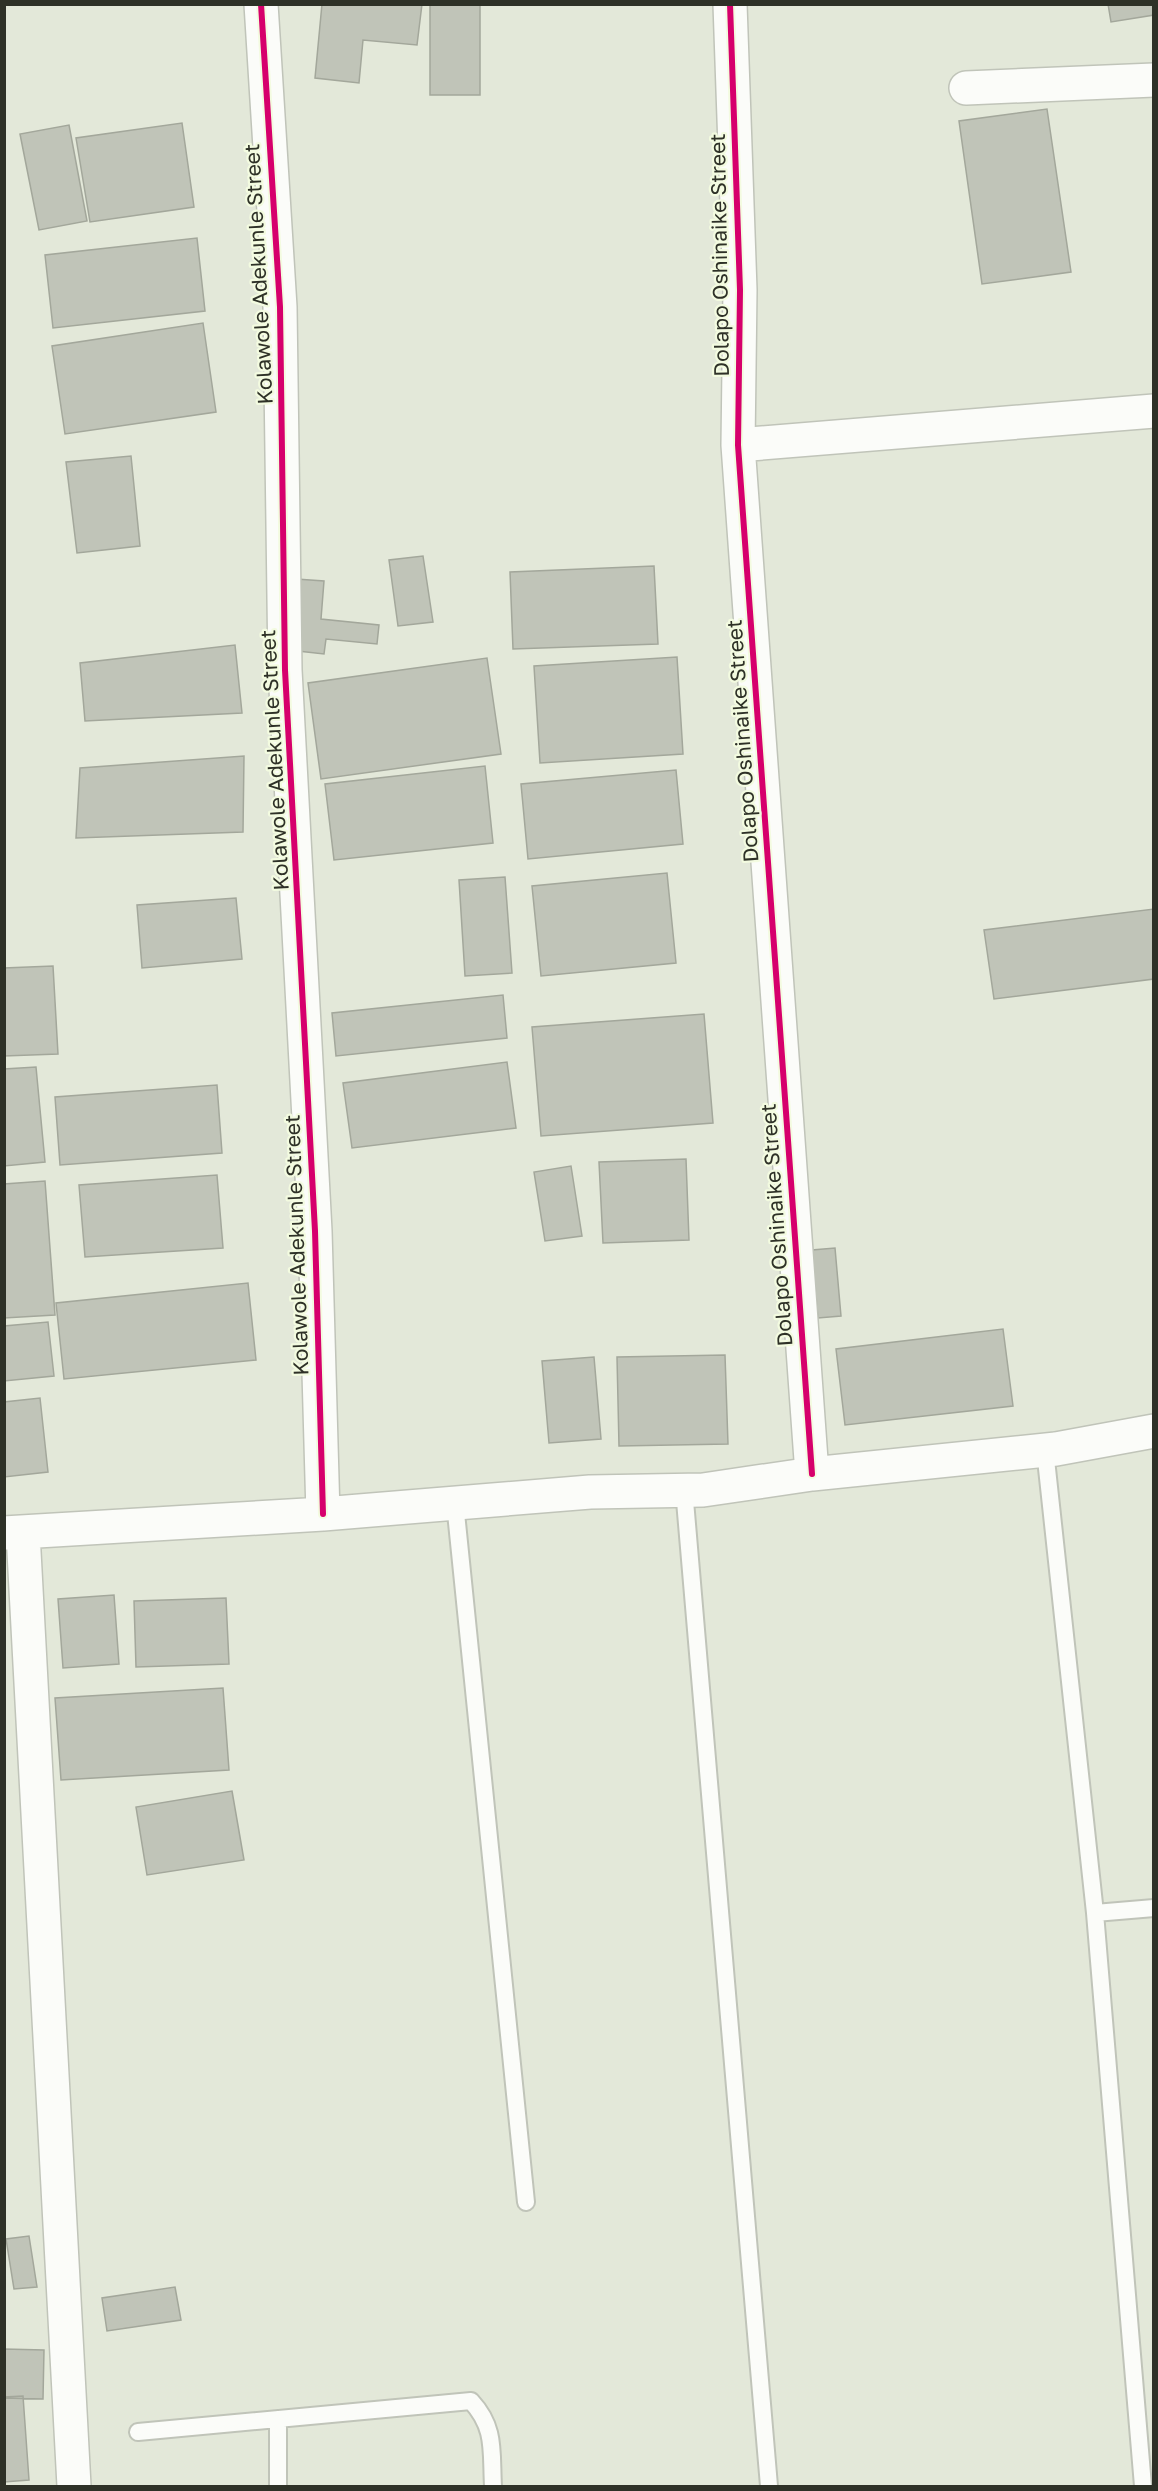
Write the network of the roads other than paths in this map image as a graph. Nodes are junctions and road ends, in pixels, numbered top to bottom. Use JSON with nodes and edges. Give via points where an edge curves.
{"nodes":[{"id":1,"x":261,"y":4,"type":"edge"},
{"id":2,"x":730,"y":4,"type":"edge"},
{"id":3,"x":1154,"y":80,"type":"edge"},
{"id":4,"x":966,"y":88,"type":"dead end"},
{"id":5,"x":1154,"y":411,"type":"edge"},
{"id":6,"x":738,"y":445,"type":"junction"},
{"id":7,"x":1154,"y":1431,"type":"edge"},
{"id":8,"x":1045,"y":1450,"type":"junction"},
{"id":9,"x":812,"y":1474,"type":"junction"},
{"id":10,"x":684,"y":1489,"type":"junction"},
{"id":11,"x":454,"y":1503,"type":"junction"},
{"id":12,"x":323,"y":1514,"type":"junction"},
{"id":13,"x":14,"y":1533,"type":"edge"},
{"id":14,"x":1154,"y":1908,"type":"edge"},
{"id":15,"x":1095,"y":1913,"type":"junction"},
{"id":16,"x":526,"y":2202,"type":"dead end"},
{"id":17,"x":278,"y":2419,"type":"junction"},
{"id":18,"x":138,"y":2432,"type":"dead end"},
{"id":19,"x":74,"y":2487,"type":"edge"},
{"id":20,"x":278,"y":2487,"type":"edge"},
{"id":21,"x":493,"y":2487,"type":"edge"},
{"id":22,"x":769,"y":2487,"type":"edge"},
{"id":23,"x":1143,"y":2487,"type":"edge"}],
"edges":[{"from":1,"to":12,"type":"street","name":"Kolawole Adekunle Street","via":[[280,307],[285,670],[315,1231]]},
{"from":2,"to":6,"type":"street","name":"Dolapo Oshinaike Street","via":[[740,290]]},
{"from":3,"to":4,"type":"street"},
{"from":5,"to":6,"type":"street"},
{"from":6,"to":9,"type":"street","name":"Dolapo Oshinaike Street"},
{"from":7,"to":8,"type":"street"},
{"from":8,"to":9,"type":"street"},
{"from":8,"to":15,"type":"lane"},
{"from":9,"to":10,"type":"street"},
{"from":10,"to":11,"type":"street"},
{"from":10,"to":22,"type":"lane"},
{"from":11,"to":12,"type":"street"},
{"from":11,"to":16,"type":"lane"},
{"from":12,"to":13,"type":"street"},
{"from":13,"to":19,"type":"street"},
{"from":14,"to":15,"type":"lane"},
{"from":15,"to":23,"type":"lane"},
{"from":17,"to":18,"type":"lane"},
{"from":17,"to":20,"type":"lane"},
{"from":17,"to":21,"type":"lane","via":[[471,2401],[485,2417]]}]}
